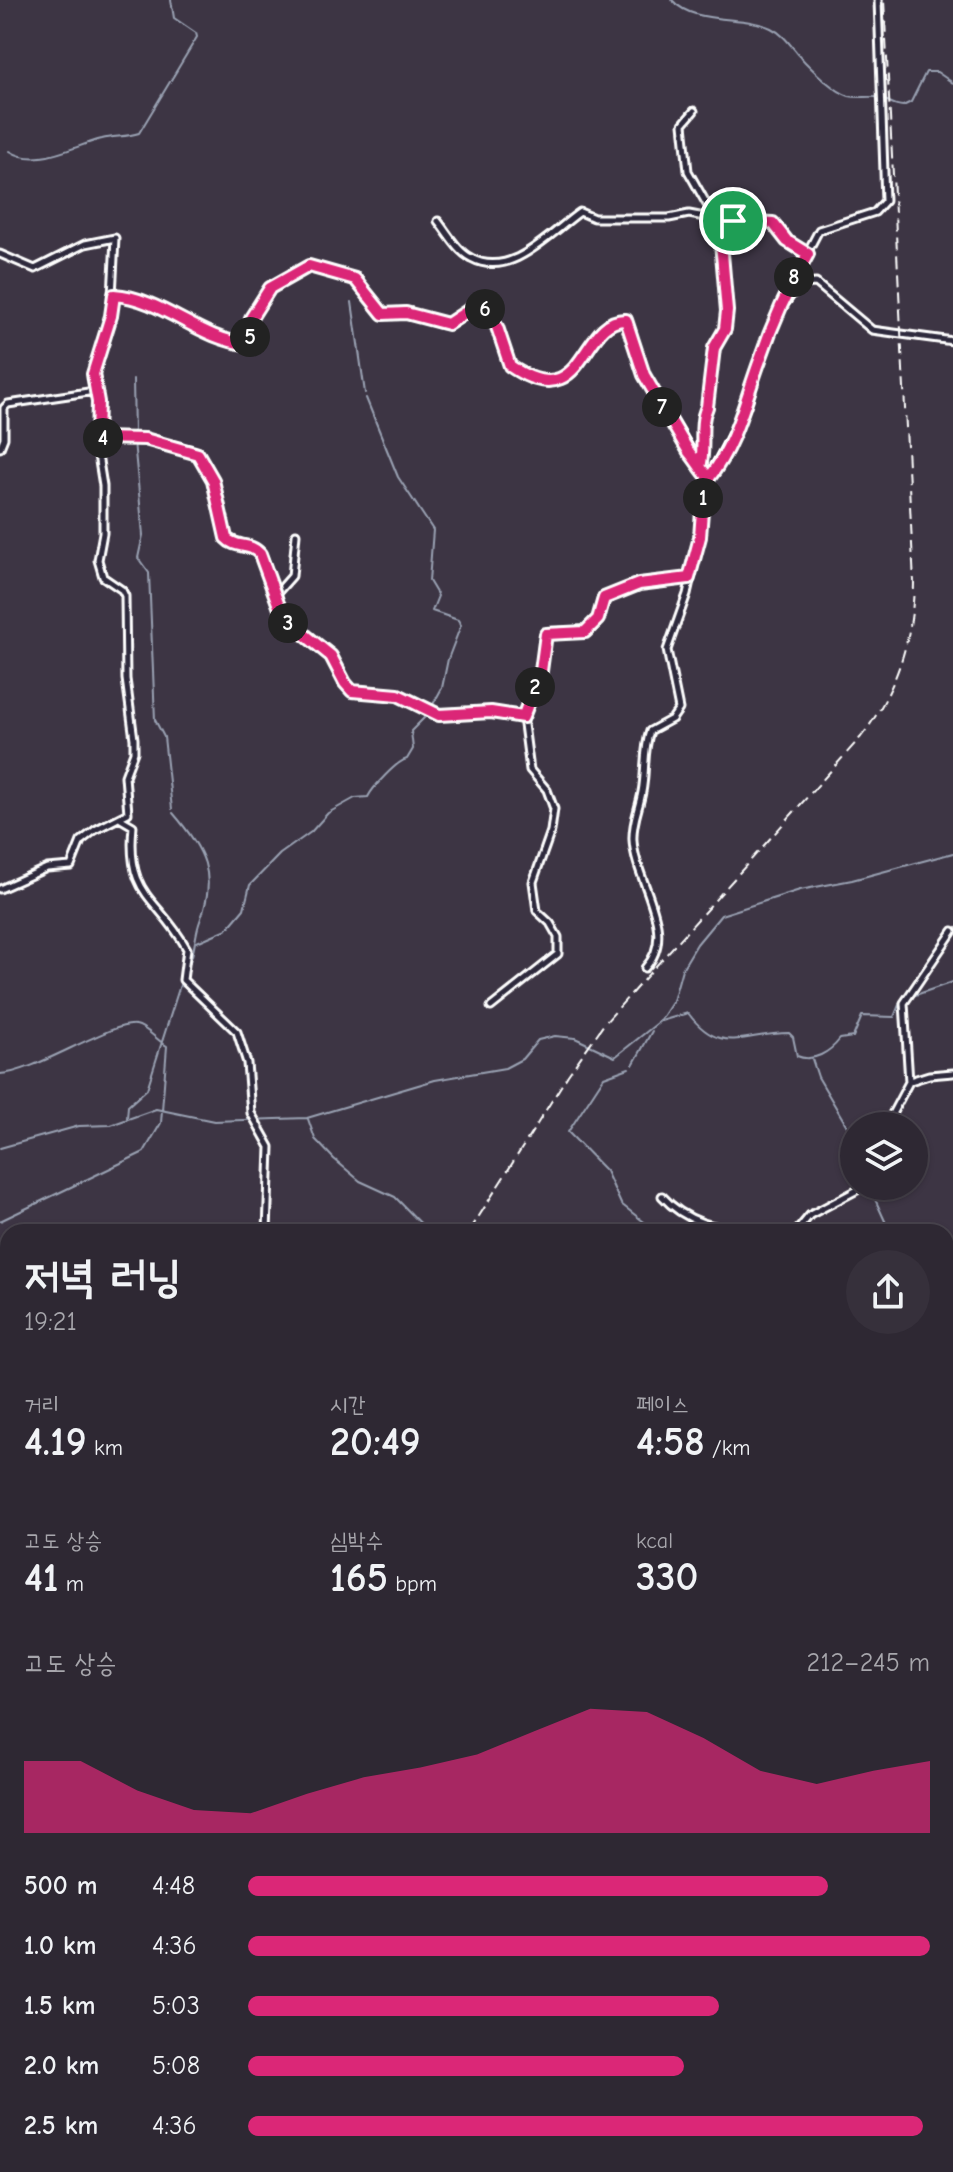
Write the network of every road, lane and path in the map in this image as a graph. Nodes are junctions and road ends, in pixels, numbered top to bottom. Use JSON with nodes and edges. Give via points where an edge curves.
{"nodes":[{"id":1,"x":878,"y":0,"type":"edge"},
{"id":2,"x":694,"y":111,"type":"dead end"},
{"id":3,"x":717,"y":218,"type":"junction"},
{"id":4,"x":438,"y":221,"type":"dead end"},
{"id":5,"x":0,"y":254,"type":"edge"},
{"id":6,"x":808,"y":254,"type":"junction"},
{"id":7,"x":114,"y":295,"type":"junction"},
{"id":8,"x":782,"y":308,"type":"junction"},
{"id":9,"x":953,"y":341,"type":"edge"},
{"id":10,"x":96,"y":391,"type":"junction"},
{"id":11,"x":97,"y":438,"type":"junction"},
{"id":12,"x":0,"y":448,"type":"edge"},
{"id":13,"x":700,"y":467,"type":"junction"},
{"id":14,"x":709,"y":478,"type":"junction"},
{"id":15,"x":296,"y":534,"type":"dead end"},
{"id":16,"x":689,"y":578,"type":"junction"},
{"id":17,"x":277,"y":593,"type":"junction"},
{"id":18,"x":523,"y":717,"type":"junction"},
{"id":19,"x":120,"y":819,"type":"junction"},
{"id":20,"x":0,"y":889,"type":"edge"},
{"id":21,"x":953,"y":931,"type":"edge"},
{"id":22,"x":645,"y":968,"type":"dead end"},
{"id":23,"x":491,"y":1007,"type":"dead end"},
{"id":24,"x":953,"y":1073,"type":"edge"},
{"id":25,"x":909,"y":1082,"type":"junction"},
{"id":26,"x":893,"y":1112,"type":"edge"},
{"id":27,"x":662,"y":1196,"type":"dead end"},
{"id":28,"x":840,"y":1199,"type":"edge"},
{"id":29,"x":267,"y":1224,"type":"edge"},
{"id":30,"x":706,"y":1224,"type":"edge"},
{"id":31,"x":803,"y":1224,"type":"edge"},
{"id":32,"x":0,"y":1966,"type":"edge"},
{"id":33,"x":0,"y":1975,"type":"edge"}],
"edges":[{"from":1,"to":6,"type":"street","via":[[885,201],[875,212],[822,228]]},
{"from":2,"to":3,"type":"street","via":[[683,124],[687,166]]},
{"from":3,"to":4,"type":"street","via":[[594,218],[580,212],[526,252],[497,262],[468,257]]},
{"from":3,"to":6,"type":"street","via":[[773,223],[787,241]]},
{"from":3,"to":13,"type":"street","via":[[727,311],[725,329],[714,348],[702,416]]},
{"from":5,"to":7,"type":"street","via":[[35,269],[85,244],[115,238]]},
{"from":6,"to":8,"type":"street"},
{"from":7,"to":10,"type":"street","via":[[93,374]]},
{"from":7,"to":13,"type":"street","via":[[161,308],[210,333],[247,344],[251,318],[270,288],[309,266],[355,279],[383,314],[406,313],[448,324],[482,307],[497,327],[510,366],[547,382],[561,379],[610,325],[626,320],[644,375]]},
{"from":8,"to":9,"type":"street","via":[[797,286],[810,282],[872,330]]},
{"from":8,"to":14,"type":"street","via":[[746,407]]},
{"from":10,"to":11,"type":"street"},
{"from":10,"to":12,"type":"street","via":[[8,404]]},
{"from":11,"to":17,"type":"street","via":[[145,439],[195,451],[213,480],[226,538],[257,550]]},
{"from":11,"to":19,"type":"street","via":[[104,495],[99,565],[103,577],[124,593],[128,621],[126,679],[134,752],[125,776],[130,809]]},
{"from":13,"to":14,"type":"street"},
{"from":14,"to":16,"type":"street"},
{"from":15,"to":17,"type":"street","via":[[292,576]]},
{"from":16,"to":18,"type":"street","via":[[624,589],[604,598],[598,619],[585,632],[546,634],[541,671]]},
{"from":16,"to":22,"type":"street","via":[[667,650],[679,709],[650,731],[634,819],[635,857],[655,914],[658,947]]},
{"from":17,"to":18,"type":"street","via":[[283,617],[331,656],[352,691],[398,695],[439,715],[491,712]]},
{"from":18,"to":23,"type":"street","via":[[530,770],[554,809],[533,882],[537,911],[554,927],[559,949]]},
{"from":19,"to":20,"type":"street","via":[[81,841],[71,866],[47,868]]},
{"from":19,"to":29,"type":"street","via":[[133,826],[130,855],[138,886],[187,949],[183,980],[237,1032],[247,1063],[251,1113],[270,1147]]},
{"from":21,"to":25,"type":"street","via":[[904,1003]]},
{"from":24,"to":25,"type":"street"},
{"from":25,"to":26,"type":"street"},
{"from":27,"to":30,"type":"street","via":[[679,1213]]},
{"from":28,"to":31,"type":"street"},
{"from":32,"to":33,"type":"street"}]}
